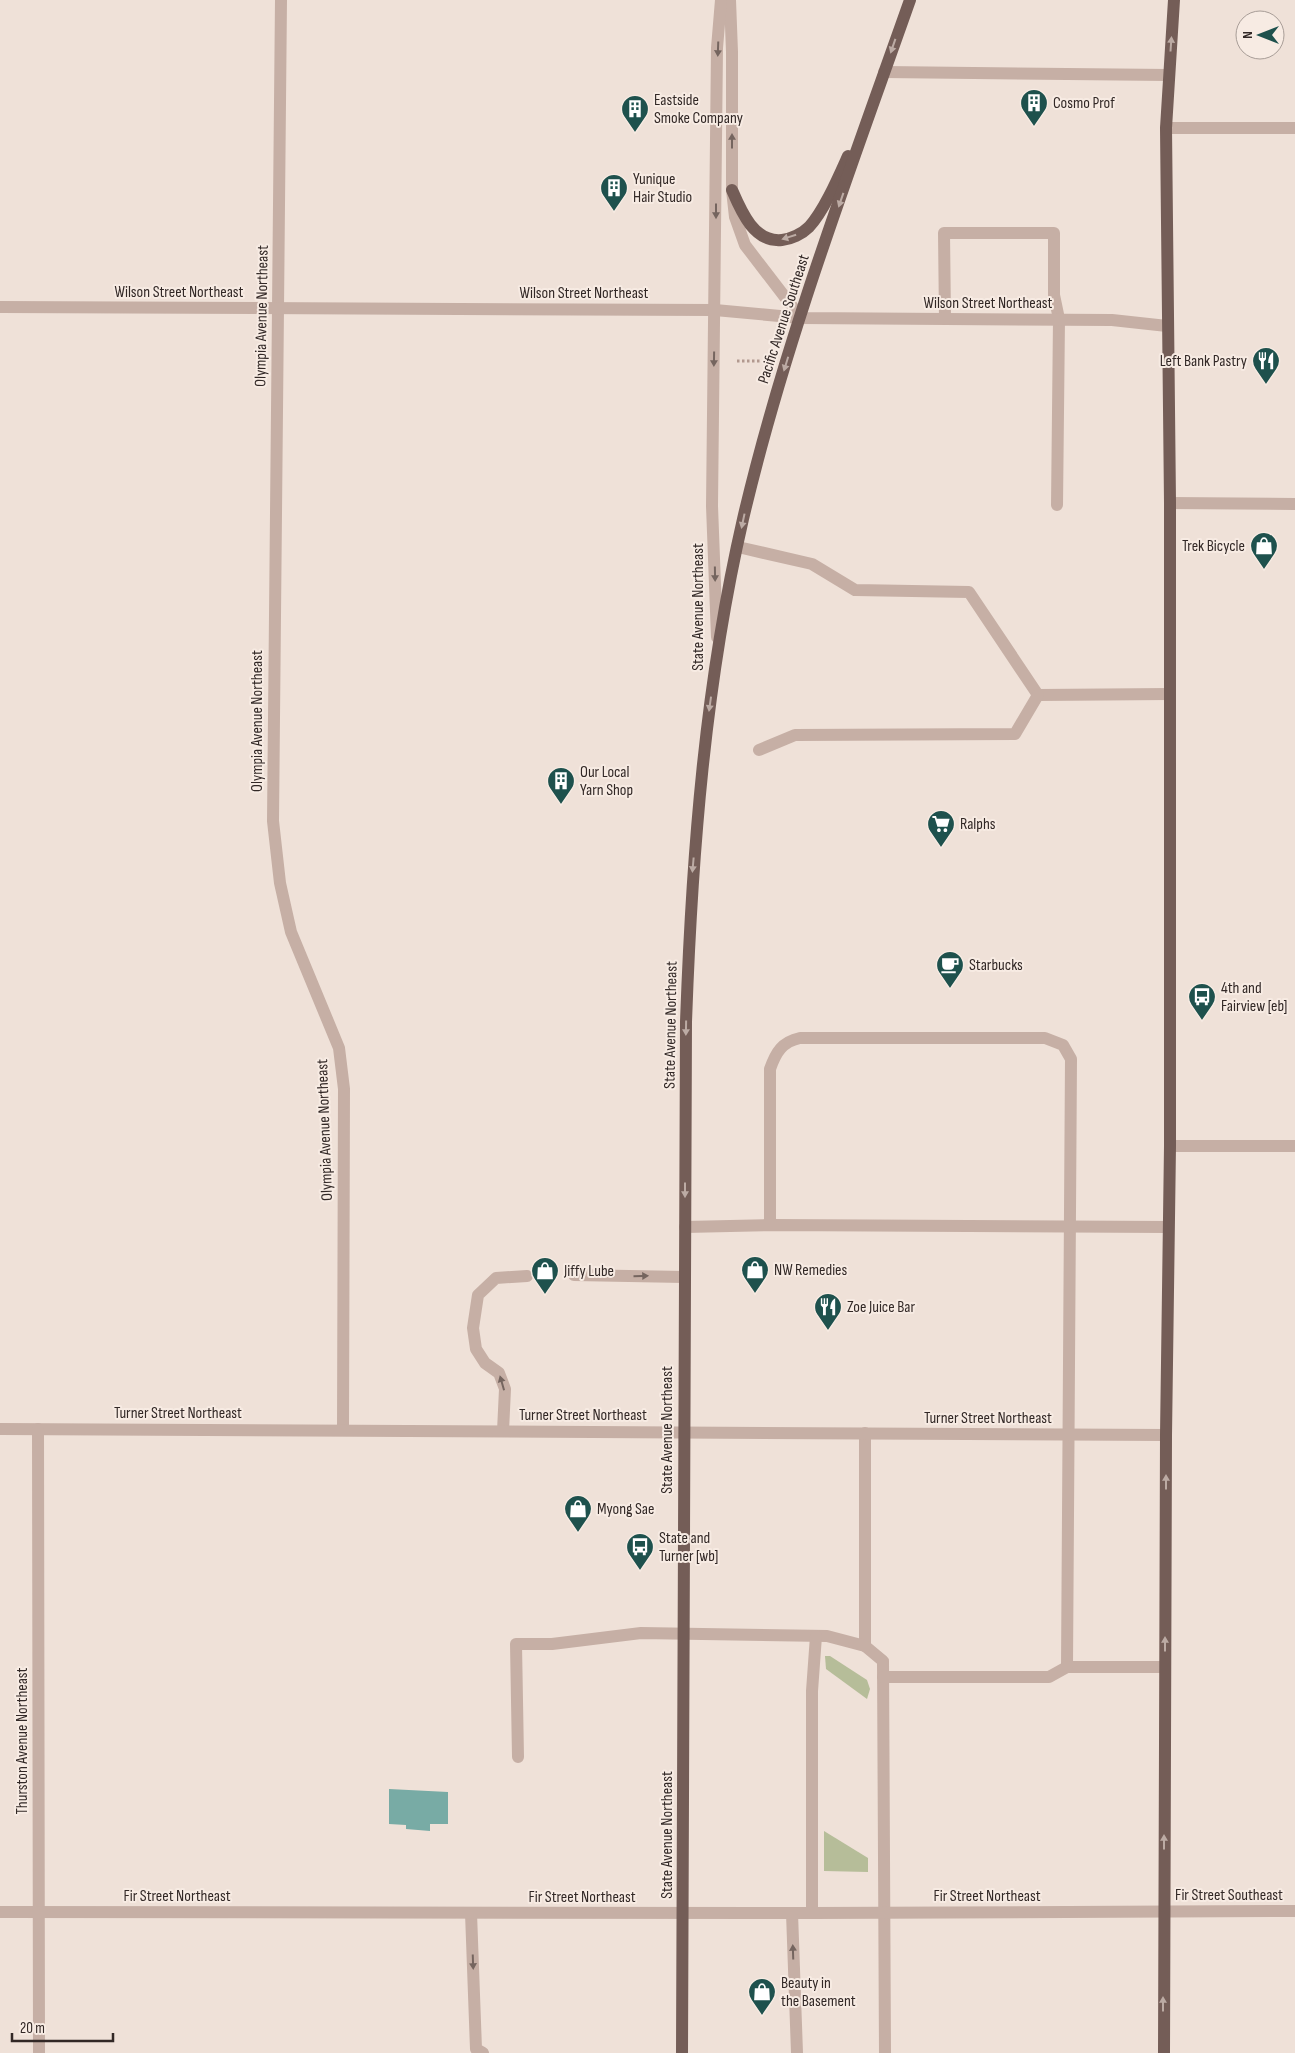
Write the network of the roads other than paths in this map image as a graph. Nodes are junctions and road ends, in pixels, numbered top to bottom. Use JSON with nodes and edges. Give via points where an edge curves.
{"nodes":[{"id":1,"x":281,"y":0,"type":"edge"},
{"id":2,"x":721,"y":0,"type":"edge"},
{"id":3,"x":730,"y":0,"type":"edge"},
{"id":4,"x":910,"y":0,"type":"edge"},
{"id":5,"x":1174,"y":0,"type":"edge"},
{"id":6,"x":884,"y":72,"type":"junction"},
{"id":7,"x":1169,"y":75,"type":"junction"},
{"id":8,"x":871,"y":112,"type":"junction"},
{"id":9,"x":1166,"y":128,"type":"junction"},
{"id":10,"x":1295,"y":128,"type":"edge"},
{"id":11,"x":732,"y":190,"type":"junction"},
{"id":12,"x":0,"y":307,"type":"edge"},
{"id":13,"x":279,"y":308,"type":"junction"},
{"id":14,"x":715,"y":310,"type":"junction"},
{"id":15,"x":800,"y":318,"type":"junction"},
{"id":16,"x":945,"y":319,"type":"junction"},
{"id":17,"x":1059,"y":319,"type":"junction"},
{"id":18,"x":1167,"y":326,"type":"junction"},
{"id":19,"x":1170,"y":503,"type":"junction"},
{"id":20,"x":1295,"y":504,"type":"edge"},
{"id":21,"x":1056,"y":505,"type":"dead end"},
{"id":22,"x":738,"y":547,"type":"junction"},
{"id":23,"x":717,"y":656,"type":"junction"},
{"id":24,"x":1169,"y":694,"type":"junction"},
{"id":25,"x":1038,"y":695,"type":"junction"},
{"id":26,"x":759,"y":750,"type":"dead end"},
{"id":27,"x":1170,"y":1146,"type":"junction"},
{"id":28,"x":1295,"y":1146,"type":"edge"},
{"id":29,"x":770,"y":1225,"type":"junction"},
{"id":30,"x":685,"y":1227,"type":"junction"},
{"id":31,"x":1070,"y":1227,"type":"junction"},
{"id":32,"x":1168,"y":1227,"type":"junction"},
{"id":33,"x":574,"y":1275,"type":"dead end"},
{"id":34,"x":526,"y":1276,"type":"dead end"},
{"id":35,"x":684,"y":1277,"type":"junction"},
{"id":36,"x":0,"y":1428,"type":"edge"},
{"id":37,"x":38,"y":1429,"type":"junction"},
{"id":38,"x":342,"y":1430,"type":"junction"},
{"id":39,"x":504,"y":1431,"type":"junction"},
{"id":40,"x":684,"y":1431,"type":"junction"},
{"id":41,"x":865,"y":1433,"type":"junction"},
{"id":42,"x":1070,"y":1434,"type":"junction"},
{"id":43,"x":1166,"y":1435,"type":"junction"},
{"id":44,"x":684,"y":1634,"type":"junction"},
{"id":45,"x":816,"y":1636,"type":"junction"},
{"id":46,"x":865,"y":1646,"type":"junction"},
{"id":47,"x":1067,"y":1667,"type":"junction"},
{"id":48,"x":1164,"y":1667,"type":"junction"},
{"id":49,"x":883,"y":1677,"type":"junction"},
{"id":50,"x":518,"y":1757,"type":"dead end"},
{"id":51,"x":1163,"y":1911,"type":"junction"},
{"id":52,"x":1295,"y":1911,"type":"edge"},
{"id":53,"x":0,"y":1912,"type":"edge"},
{"id":54,"x":39,"y":1912,"type":"junction"},
{"id":55,"x":884,"y":1912,"type":"junction"},
{"id":56,"x":471,"y":1913,"type":"junction"},
{"id":57,"x":683,"y":1913,"type":"junction"},
{"id":58,"x":792,"y":1913,"type":"junction"},
{"id":59,"x":812,"y":1913,"type":"junction"},
{"id":60,"x":39,"y":2053,"type":"edge"},
{"id":61,"x":483,"y":2053,"type":"edge"},
{"id":62,"x":682,"y":2053,"type":"edge"},
{"id":63,"x":797,"y":2053,"type":"edge"},
{"id":64,"x":885,"y":2053,"type":"edge"},
{"id":65,"x":1164,"y":2053,"type":"edge"}],
"edges":[{"from":1,"to":13,"type":"street","name":"Olympia Avenue Northeast"},
{"from":2,"to":14,"type":"street","name":"State Avenue Northeast","one_way":true,"via":[[717,48]]},
{"from":11,"to":3,"type":"street","one_way":true},
{"from":4,"to":6,"type":"main road","name":"Pacific Avenue Southeast","one_way":true},
{"from":7,"to":5,"type":"main road","one_way":true},
{"from":6,"to":7,"type":"street"},
{"from":6,"to":8,"type":"main road","name":"Pacific Avenue Southeast"},
{"from":7,"to":9,"type":"main road"},
{"from":8,"to":11,"type":"main road","one_way":true,"via":[[809,227],[791,239],[761,236],[750,225]]},
{"from":8,"to":15,"type":"main road","name":"Pacific Avenue Southeast","one_way":true},
{"from":9,"to":10,"type":"street"},
{"from":9,"to":18,"type":"main road"},
{"from":11,"to":15,"type":"street","via":[[735,217],[745,245]]},
{"from":12,"to":13,"type":"street","name":"Wilson Street Northeast"},
{"from":13,"to":14,"type":"street","name":"Wilson Street Northeast"},
{"from":13,"to":38,"type":"street","name":"Olympia Avenue Northeast","via":[[273,821],[280,883],[291,932],[340,1056],[344,1099]]},
{"from":14,"to":15,"type":"street","name":"Wilson Street Northeast"},
{"from":14,"to":23,"type":"street","name":"State Avenue Northeast","one_way":true,"via":[[712,506]]},
{"from":15,"to":16,"type":"street","name":"Wilson Street Northeast"},
{"from":15,"to":22,"type":"main road","name":"Pacific Avenue Southeast","one_way":true,"via":[[765,436]]},
{"from":16,"to":17,"type":"street","name":"Wilson Street Northeast"},
{"from":16,"to":17,"type":"street","via":[[944,233],[1054,233],[1054,295]]},
{"from":17,"to":18,"type":"street","name":"Wilson Street Northeast"},
{"from":17,"to":21,"type":"street"},
{"from":18,"to":19,"type":"main road"},
{"from":19,"to":20,"type":"street"},
{"from":19,"to":24,"type":"main road"},
{"from":22,"to":23,"type":"main road","name":"Pacific Avenue Southeast"},
{"from":22,"to":25,"type":"street","via":[[812,564],[855,590],[969,592]]},
{"from":23,"to":30,"type":"main road","name":"State Avenue Northeast","one_way":true,"via":[[704,747],[690,898]]},
{"from":24,"to":25,"type":"street"},
{"from":24,"to":27,"type":"main road"},
{"from":25,"to":26,"type":"street","via":[[1015,734],[796,735]]},
{"from":27,"to":28,"type":"street"},
{"from":27,"to":32,"type":"main road"},
{"from":29,"to":30,"type":"street"},
{"from":29,"to":31,"type":"street"},
{"from":29,"to":31,"type":"street","via":[[770,1069],[777,1051],[789,1041],[800,1038],[1045,1038],[1063,1044],[1071,1059]]},
{"from":30,"to":35,"type":"main road","name":"State Avenue Northeast"},
{"from":31,"to":32,"type":"street"},
{"from":31,"to":42,"type":"street"},
{"from":32,"to":43,"type":"main road"},
{"from":33,"to":35,"type":"street","one_way":true},
{"from":39,"to":34,"type":"street","one_way":true,"via":[[505,1389],[499,1373],[476,1349],[473,1328],[478,1295],[496,1278]]},
{"from":35,"to":40,"type":"main road","name":"State Avenue Northeast"},
{"from":36,"to":37,"type":"street","name":"Turner Street Northeast"},
{"from":37,"to":38,"type":"street","name":"Turner Street Northeast"},
{"from":37,"to":54,"type":"street","name":"Thurston Avenue Northeast"},
{"from":38,"to":39,"type":"street","name":"Turner Street Northeast"},
{"from":39,"to":40,"type":"street","name":"Turner Street Northeast"},
{"from":40,"to":41,"type":"street","name":"Turner Street Northeast"},
{"from":40,"to":44,"type":"main road","name":"State Avenue Northeast"},
{"from":41,"to":42,"type":"street","name":"Turner Street Northeast"},
{"from":41,"to":46,"type":"street"},
{"from":42,"to":43,"type":"street","name":"Turner Street Northeast"},
{"from":42,"to":47,"type":"street"},
{"from":48,"to":43,"type":"main road","one_way":true},
{"from":44,"to":45,"type":"street"},
{"from":44,"to":50,"type":"street","via":[[641,1632],[552,1644],[516,1644]]},
{"from":44,"to":57,"type":"main road","name":"State Avenue Northeast"},
{"from":45,"to":46,"type":"street"},
{"from":45,"to":59,"type":"street","via":[[812,1691]]},
{"from":46,"to":49,"type":"street","via":[[883,1661]]},
{"from":47,"to":48,"type":"street"},
{"from":47,"to":49,"type":"street","via":[[1049,1677]]},
{"from":51,"to":48,"type":"main road","one_way":true},
{"from":49,"to":55,"type":"street"},
{"from":51,"to":52,"type":"street","name":"Fir Street Southeast"},
{"from":51,"to":55,"type":"street","name":"Fir Street Northeast"},
{"from":65,"to":51,"type":"main road","one_way":true},
{"from":53,"to":54,"type":"street","name":"Fir Street Northeast"},
{"from":54,"to":56,"type":"street","name":"Fir Street Northeast"},
{"from":54,"to":60,"type":"street","name":"Thurston Avenue Northeast"},
{"from":55,"to":59,"type":"street","name":"Fir Street Northeast"},
{"from":55,"to":64,"type":"street"},
{"from":56,"to":57,"type":"street","name":"Fir Street Northeast"},
{"from":56,"to":61,"type":"street","one_way":true,"via":[[476,2049]]},
{"from":57,"to":58,"type":"street","name":"Fir Street Northeast"},
{"from":57,"to":62,"type":"main road","name":"State Avenue Northeast"},
{"from":58,"to":59,"type":"street","name":"Fir Street Northeast"},
{"from":63,"to":58,"type":"street","one_way":true}]}
